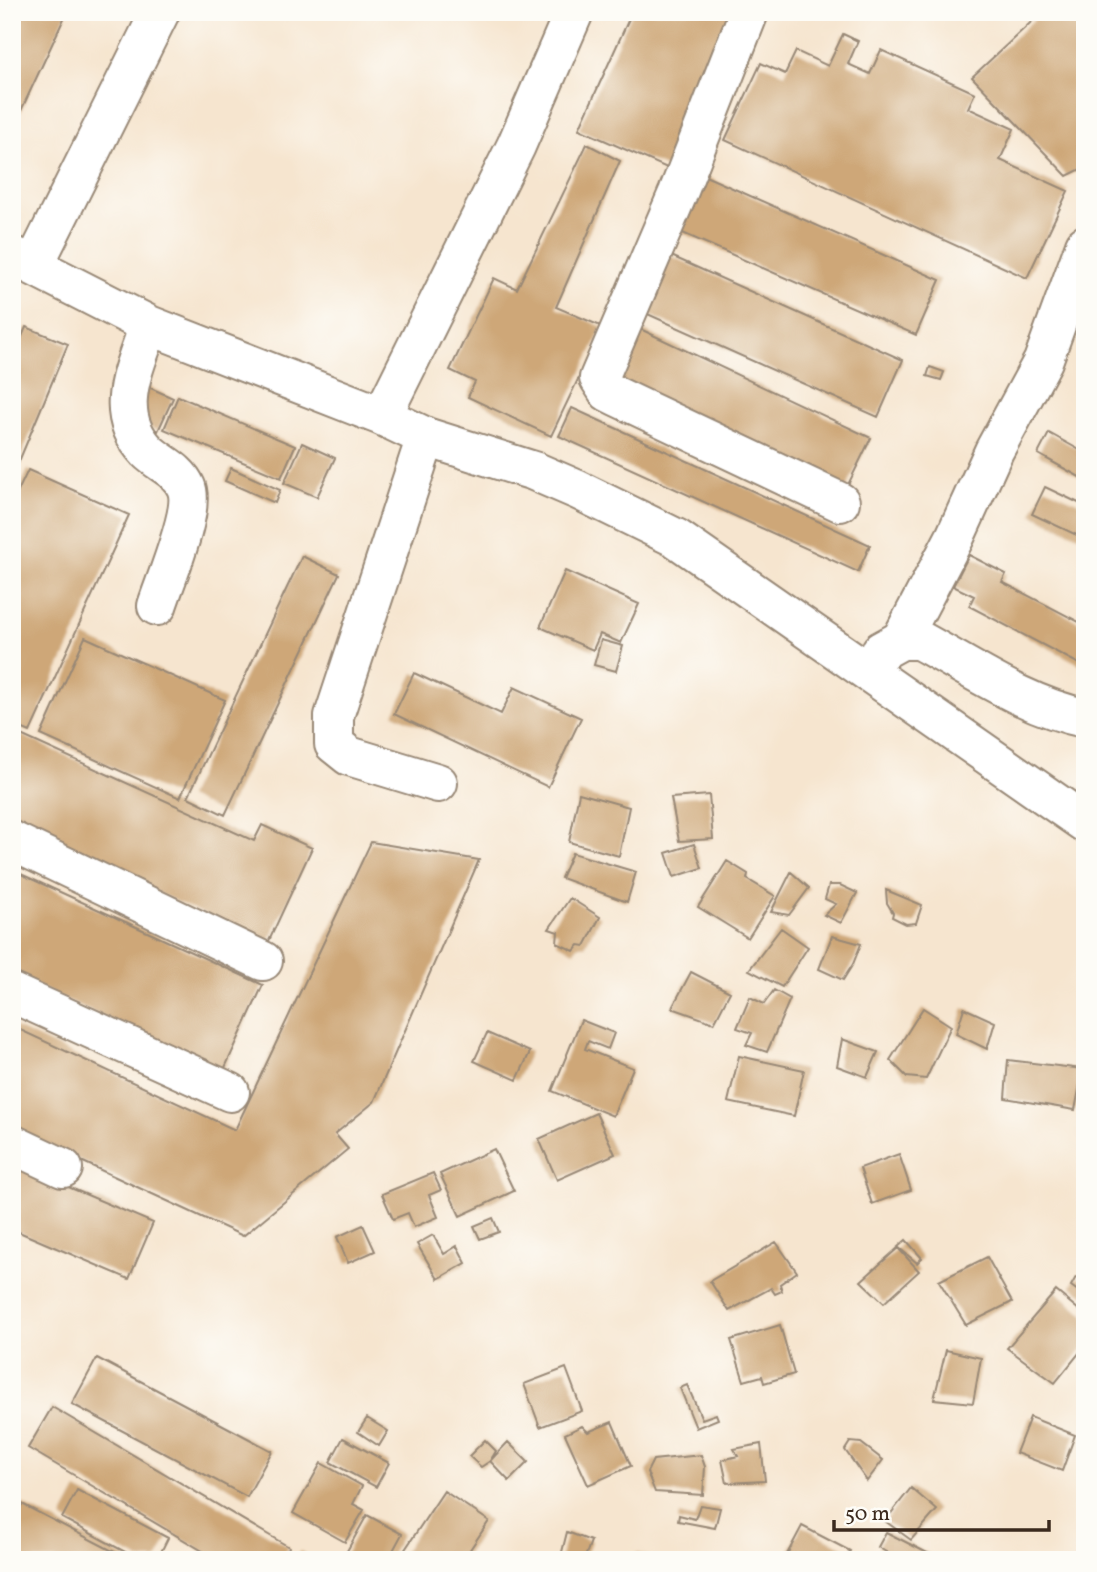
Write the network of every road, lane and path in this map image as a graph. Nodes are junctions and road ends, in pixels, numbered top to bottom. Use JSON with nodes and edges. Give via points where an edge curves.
{"nodes":[{"id":1,"x":160,"y":12,"type":"edge"},
{"id":2,"x":574,"y":12,"type":"edge"},
{"id":3,"x":749,"y":12,"type":"edge"},
{"id":4,"x":1085,"y":245,"type":"edge"},
{"id":5,"x":23,"y":260,"type":"edge"},
{"id":6,"x":149,"y":325,"type":"junction"},
{"id":7,"x":382,"y":416,"type":"junction"},
{"id":8,"x":426,"y":438,"type":"junction"},
{"id":9,"x":839,"y":502,"type":"dead end"},
{"id":10,"x":157,"y":606,"type":"dead end"},
{"id":11,"x":901,"y":640,"type":"junction"},
{"id":12,"x":861,"y":666,"type":"junction"},
{"id":13,"x":1085,"y":718,"type":"edge"},
{"id":14,"x":439,"y":783,"type":"dead end"},
{"id":15,"x":1085,"y":822,"type":"edge"},
{"id":16,"x":12,"y":841,"type":"edge"},
{"id":17,"x":263,"y":961,"type":"dead end"},
{"id":18,"x":12,"y":993,"type":"edge"},
{"id":19,"x":230,"y":1092,"type":"dead end"},
{"id":20,"x":12,"y":1144,"type":"edge"},
{"id":21,"x":62,"y":1168,"type":"dead end"}],
"edges":[{"from":1,"to":5,"type":"street"},
{"from":2,"to":7,"type":"street","via":[[516,146]]},
{"from":3,"to":9,"type":"street","via":[[599,378],[608,392]]},
{"from":4,"to":11,"type":"street","via":[[1043,361]]},
{"from":5,"to":6,"type":"street"},
{"from":6,"to":7,"type":"street"},
{"from":6,"to":10,"type":"street","via":[[127,394],[127,419],[148,452],[173,469],[187,488],[189,510]]},
{"from":7,"to":8,"type":"street"},
{"from":8,"to":12,"type":"street","via":[[534,471],[676,538]]},
{"from":8,"to":14,"type":"street","via":[[334,716],[334,744],[349,756]]},
{"from":11,"to":12,"type":"street"},
{"from":11,"to":13,"type":"street","via":[[919,640],[1028,699]]},
{"from":12,"to":15,"type":"street"},
{"from":16,"to":17,"type":"street"},
{"from":18,"to":19,"type":"street"},
{"from":20,"to":21,"type":"street"}]}
